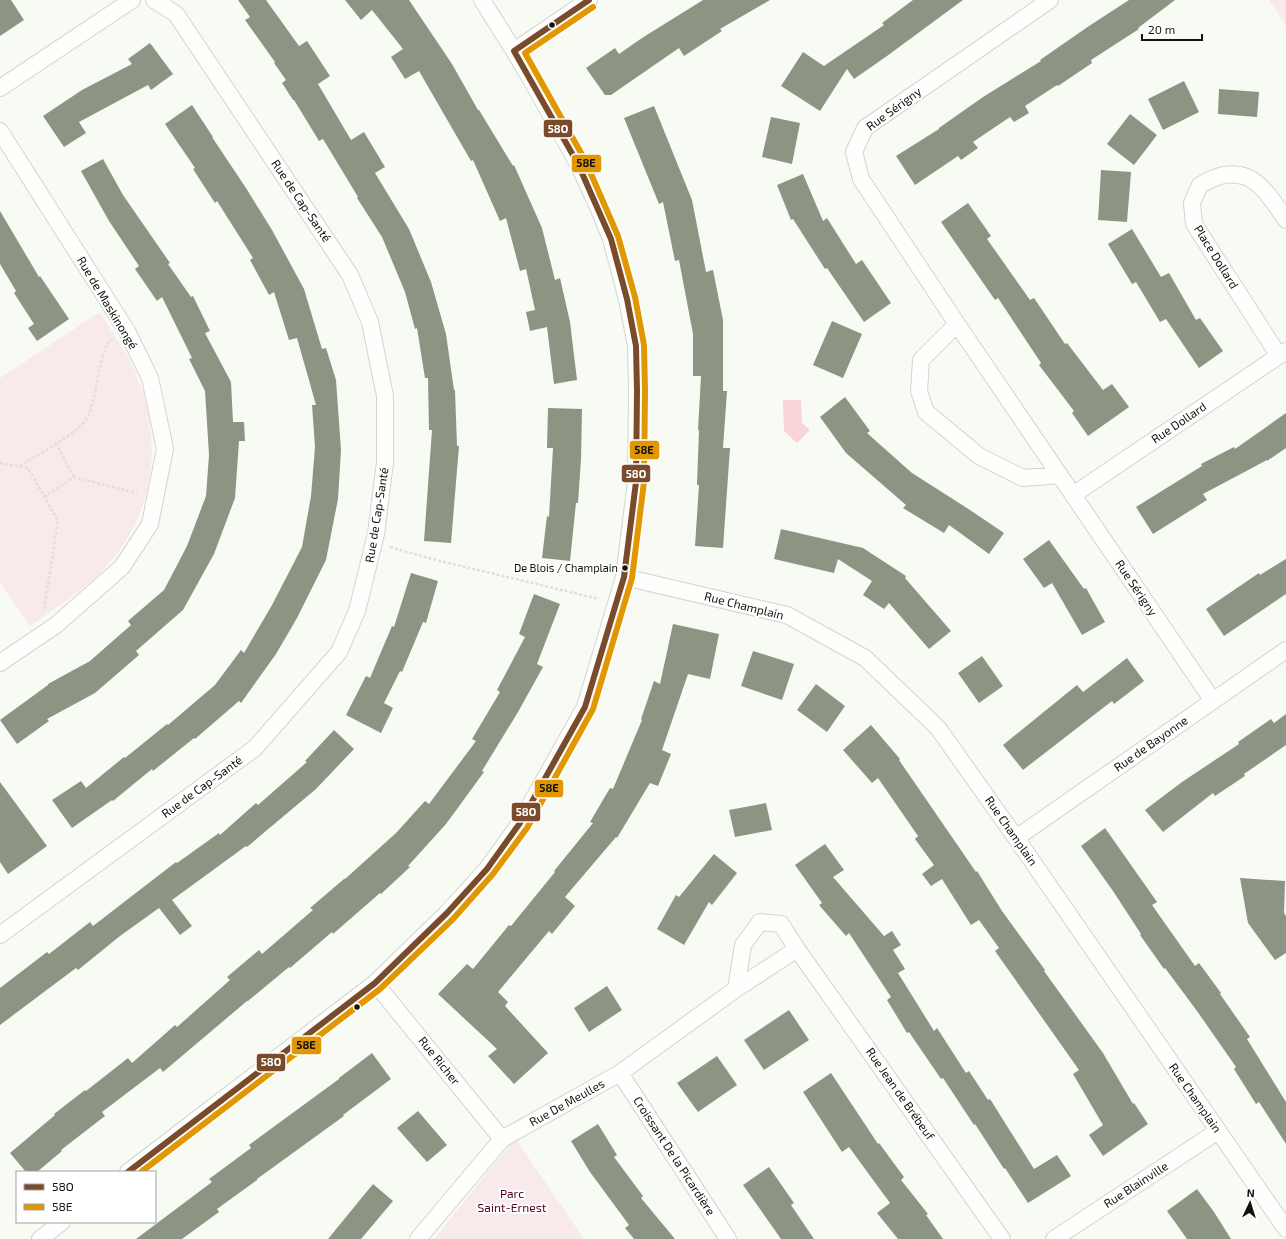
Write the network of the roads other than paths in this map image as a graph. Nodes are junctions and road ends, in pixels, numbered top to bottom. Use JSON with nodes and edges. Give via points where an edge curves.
{"nodes":[{"id":1,"x":132,"y":0,"type":"edge"},
{"id":2,"x":154,"y":0,"type":"edge"},
{"id":3,"x":482,"y":0,"type":"edge"},
{"id":4,"x":589,"y":0,"type":"edge"},
{"id":5,"x":1050,"y":0,"type":"edge"},
{"id":6,"x":514,"y":51,"type":"junction"},
{"id":7,"x":0,"y":88,"type":"edge"},
{"id":8,"x":0,"y":131,"type":"edge"},
{"id":9,"x":1286,"y":220,"type":"edge"},
{"id":10,"x":957,"y":324,"type":"junction"},
{"id":11,"x":1282,"y":354,"type":"edge"},
{"id":12,"x":1060,"y":475,"type":"junction"},
{"id":13,"x":1073,"y":495,"type":"junction"},
{"id":14,"x":624,"y":577,"type":"junction"},
{"id":15,"x":1286,"y":650,"type":"edge"},
{"id":16,"x":0,"y":663,"type":"edge"},
{"id":17,"x":1212,"y":701,"type":"junction"},
{"id":18,"x":1016,"y":838,"type":"junction"},
{"id":19,"x":0,"y":935,"type":"edge"},
{"id":20,"x":797,"y":949,"type":"junction"},
{"id":21,"x":375,"y":983,"type":"junction"},
{"id":22,"x":736,"y":989,"type":"junction"},
{"id":23,"x":620,"y":1073,"type":"junction"},
{"id":24,"x":1218,"y":1131,"type":"junction"},
{"id":25,"x":502,"y":1139,"type":"junction"},
{"id":26,"x":129,"y":1171,"type":"edge"},
{"id":27,"x":61,"y":1223,"type":"edge"},
{"id":28,"x":1286,"y":1229,"type":"edge"},
{"id":29,"x":40,"y":1239,"type":"edge"},
{"id":30,"x":418,"y":1239,"type":"edge"},
{"id":31,"x":728,"y":1239,"type":"edge"},
{"id":32,"x":1002,"y":1239,"type":"edge"},
{"id":33,"x":1054,"y":1239,"type":"edge"}],
"edges":[{"from":1,"to":7,"type":"street"},
{"from":2,"to":19,"type":"street","name":"Rue de Cap-Santé","via":[[176,14],[350,275],[370,322],[385,396],[385,462],[374,542],[357,611],[338,652],[255,748]]},
{"from":3,"to":6,"type":"street"},
{"from":4,"to":6,"type":"street"},
{"from":5,"to":10,"type":"street","name":"Rue Sérigny","via":[[865,128],[854,152],[861,180]]},
{"from":6,"to":14,"type":"street","via":[[581,171],[611,239],[627,299],[636,346],[637,460]]},
{"from":8,"to":16,"type":"street","name":"Rue de Maskinongé","via":[[126,329],[150,378],[165,449],[150,524],[122,567],[56,625]]},
{"from":9,"to":11,"type":"street","name":"Place Dollard","via":[[1265,190],[1254,180],[1244,177],[1220,176],[1200,185],[1192,203],[1194,224]]},
{"from":10,"to":12,"type":"street","name":"Rue Sérigny"},
{"from":10,"to":12,"type":"street","via":[[921,360],[919,390],[926,412],[979,456],[1023,478]]},
{"from":11,"to":13,"type":"street","name":"Rue Dollard"},
{"from":12,"to":13,"type":"street","name":"Rue Sérigny"},
{"from":13,"to":17,"type":"street","name":"Rue Sérigny"},
{"from":14,"to":18,"type":"street","name":"Rue Champlain","via":[[787,615],[865,658],[938,728]]},
{"from":14,"to":21,"type":"street","via":[[585,707],[520,823],[487,869],[447,913]]},
{"from":15,"to":17,"type":"street","name":"Rue de Bayonne"},
{"from":17,"to":18,"type":"street","name":"Rue de Bayonne"},
{"from":18,"to":24,"type":"street","name":"Rue Champlain"},
{"from":20,"to":22,"type":"street","name":"Rue De Meulles"},
{"from":20,"to":22,"type":"street","via":[[782,924],[760,922],[743,944]]},
{"from":20,"to":32,"type":"street","name":"Rue Jean de Brébeuf"},
{"from":21,"to":25,"type":"street","name":"Rue Richer"},
{"from":21,"to":26,"type":"street"},
{"from":22,"to":23,"type":"street","name":"Rue De Meulles"},
{"from":23,"to":25,"type":"street","name":"Rue De Meulles"},
{"from":23,"to":31,"type":"street","name":"Croissant De la Picardière"},
{"from":24,"to":28,"type":"street","name":"Rue Champlain"},
{"from":24,"to":33,"type":"street","name":"Rue Blainville"},
{"from":25,"to":30,"type":"street","name":"Rue De Meulles"},
{"from":27,"to":29,"type":"street"}]}
